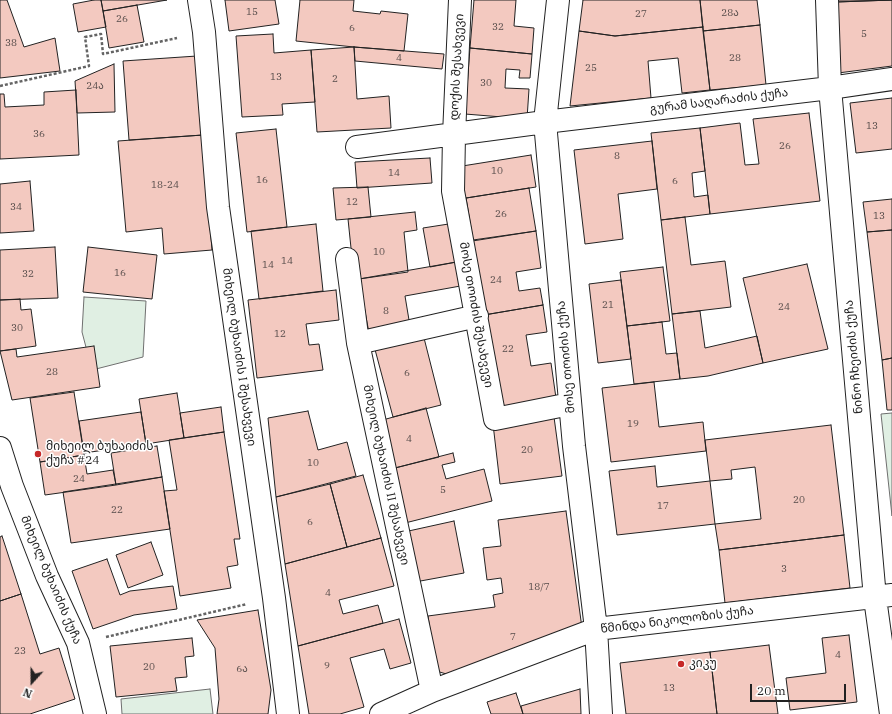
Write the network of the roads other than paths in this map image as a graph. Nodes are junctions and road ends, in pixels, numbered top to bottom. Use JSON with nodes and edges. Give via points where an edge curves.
{"nodes":[{"id":1,"x":199,"y":0,"type":"edge"},
{"id":2,"x":460,"y":0,"type":"edge"},
{"id":3,"x":558,"y":0,"type":"edge"},
{"id":4,"x":827,"y":0,"type":"edge"},
{"id":5,"x":892,"y":79,"type":"edge"},
{"id":6,"x":830,"y":88,"type":"junction"},
{"id":7,"x":545,"y":122,"type":"junction"},
{"id":8,"x":454,"y":135,"type":"junction"},
{"id":9,"x":357,"y":147,"type":"dead end"},
{"id":10,"x":347,"y":259,"type":"dead end"},
{"id":11,"x":477,"y":316,"type":"junction"},
{"id":12,"x":358,"y":343,"type":"junction"},
{"id":13,"x":570,"y":404,"type":"junction"},
{"id":14,"x":0,"y":448,"type":"edge"},
{"id":15,"x":884,"y":596,"type":"edge"},
{"id":16,"x":596,"y":629,"type":"junction"},
{"id":17,"x":432,"y":690,"type":"junction"},
{"id":18,"x":95,"y":714,"type":"edge"},
{"id":19,"x":288,"y":714,"type":"edge"},
{"id":20,"x":381,"y":714,"type":"edge"},
{"id":21,"x":601,"y":714,"type":"edge"},
{"id":22,"x":891,"y":714,"type":"edge"}],
"edges":[{"from":1,"to":19,"type":"street","name":"მიხეილ ბუხაიძის I შესახვევი","via":[[204,32],[218,207]]},
{"from":2,"to":8,"type":"street","name":"დოქის შესახვევი"},
{"from":3,"to":7,"type":"street","name":"მოსე თოიძის ქუჩა"},
{"from":4,"to":6,"type":"street","name":"ნინო ჩხეიძის ქუჩა"},
{"from":5,"to":6,"type":"street","name":"გურამ საღარაძის ქუჩა"},
{"from":6,"to":7,"type":"street","name":"გურამ საღარაძის ქუჩა"},
{"from":6,"to":15,"type":"street","name":"ნინო ჩხეიძის ქუჩა"},
{"from":7,"to":8,"type":"street","name":"გურამ საღარაძის ქუჩა"},
{"from":7,"to":13,"type":"street","name":"მოსე თოიძის ქუჩა"},
{"from":8,"to":9,"type":"street","name":"გურამ საღარაძის ქუჩა"},
{"from":8,"to":11,"type":"street","name":"მოსე თოიძის შესახვევი","via":[[453,191]]},
{"from":10,"to":12,"type":"street","name":"მიხეილ ბუხაიძის II შესახვევი"},
{"from":11,"to":12,"type":"street"},
{"from":11,"to":13,"type":"street","name":"მოსე თოიძის შესახვევი","via":[[495,419]]},
{"from":12,"to":17,"type":"street","name":"მიხეილ ბუხაიძის II შესახვევი"},
{"from":13,"to":16,"type":"street","name":"მოსე თოიძის ქუჩა"},
{"from":14,"to":18,"type":"street","name":"მიხეილ ბუხაიძის ქუჩა","via":[[47,576],[78,643]]},
{"from":15,"to":16,"type":"street","name":"წმინდა ნიკოლოზის ქუჩა"},
{"from":15,"to":22,"type":"street","name":"ნინო ჩხეიძის ქუჩა"},
{"from":16,"to":17,"type":"street","name":"წმინდა ნიკოლოზის ქუჩა"},
{"from":16,"to":21,"type":"street","name":"მოსე თოიძის ქუჩა"},
{"from":17,"to":20,"type":"street","name":"წმინდა ნიკოლოზის ქუჩა"}]}
